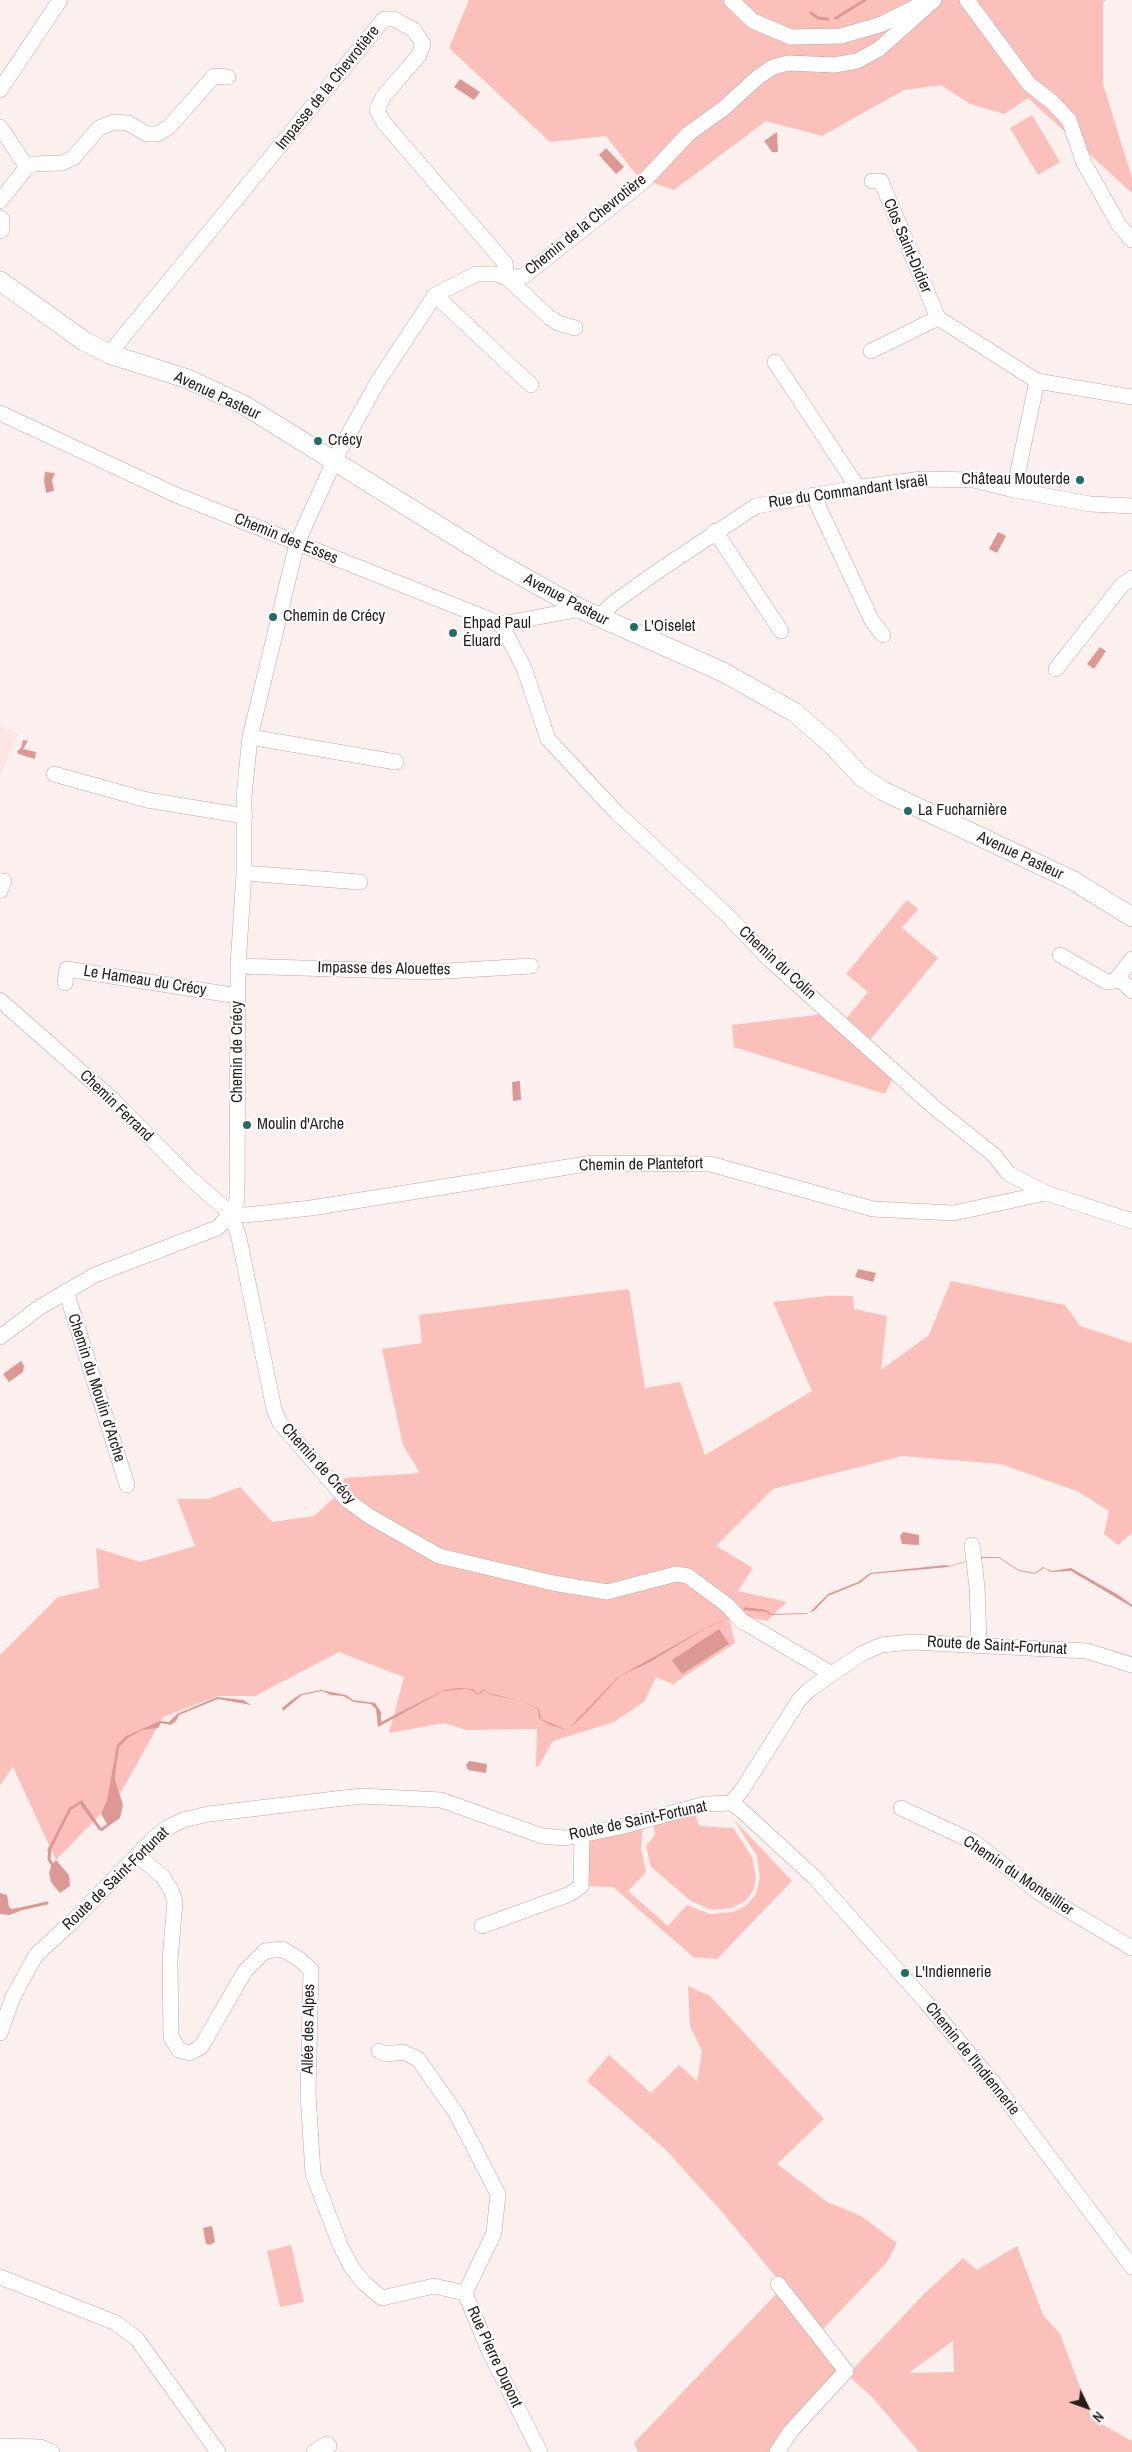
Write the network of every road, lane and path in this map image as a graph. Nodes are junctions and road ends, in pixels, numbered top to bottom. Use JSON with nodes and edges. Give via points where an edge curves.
{"nodes":[{"id":1,"x":60,"y":0,"type":"edge"},
{"id":2,"x":731,"y":0,"type":"edge"},
{"id":3,"x":928,"y":0,"type":"edge"},
{"id":4,"x":934,"y":0,"type":"edge"},
{"id":5,"x":967,"y":0,"type":"edge"},
{"id":6,"x":228,"y":77,"type":"dead end"},
{"id":7,"x":0,"y":90,"type":"edge"},
{"id":8,"x":0,"y":126,"type":"edge"},
{"id":9,"x":27,"y":166,"type":"junction"},
{"id":10,"x":872,"y":181,"type":"dead end"},
{"id":11,"x":0,"y":201,"type":"edge"},
{"id":12,"x":0,"y":220,"type":"edge"},
{"id":13,"x":0,"y":229,"type":"edge"},
{"id":14,"x":1132,"y":240,"type":"edge"},
{"id":15,"x":507,"y":278,"type":"junction"},
{"id":16,"x":0,"y":281,"type":"edge"},
{"id":17,"x":435,"y":294,"type":"junction"},
{"id":18,"x":938,"y":318,"type":"junction"},
{"id":19,"x":574,"y":328,"type":"dead end"},
{"id":20,"x":871,"y":351,"type":"dead end"},
{"id":21,"x":109,"y":354,"type":"junction"},
{"id":22,"x":775,"y":362,"type":"dead end"},
{"id":23,"x":1036,"y":381,"type":"junction"},
{"id":24,"x":531,"y":385,"type":"dead end"},
{"id":25,"x":1132,"y":397,"type":"edge"},
{"id":26,"x":0,"y":413,"type":"edge"},
{"id":27,"x":334,"y":460,"type":"junction"},
{"id":28,"x":858,"y":488,"type":"junction"},
{"id":29,"x":1014,"y":490,"type":"junction"},
{"id":30,"x":813,"y":496,"type":"junction"},
{"id":31,"x":1132,"y":506,"type":"edge"},
{"id":32,"x":715,"y":531,"type":"junction"},
{"id":33,"x":297,"y":543,"type":"junction"},
{"id":34,"x":1132,"y":578,"type":"edge"},
{"id":35,"x":589,"y":614,"type":"junction"},
{"id":36,"x":501,"y":624,"type":"junction"},
{"id":37,"x":781,"y":631,"type":"dead end"},
{"id":38,"x":883,"y":635,"type":"dead end"},
{"id":39,"x":1056,"y":669,"type":"dead end"},
{"id":40,"x":250,"y":737,"type":"junction"},
{"id":41,"x":396,"y":762,"type":"dead end"},
{"id":42,"x":54,"y":774,"type":"dead end"},
{"id":43,"x":245,"y":816,"type":"junction"},
{"id":44,"x":244,"y":873,"type":"junction"},
{"id":45,"x":360,"y":882,"type":"dead end"},
{"id":46,"x":1132,"y":917,"type":"edge"},
{"id":47,"x":1060,"y":955,"type":"dead end"},
{"id":48,"x":1132,"y":959,"type":"edge"},
{"id":49,"x":238,"y":966,"type":"junction"},
{"id":50,"x":531,"y":966,"type":"dead end"},
{"id":51,"x":1118,"y":977,"type":"junction"},
{"id":52,"x":64,"y":983,"type":"dead end"},
{"id":53,"x":1132,"y":991,"type":"edge"},
{"id":54,"x":238,"y":996,"type":"junction"},
{"id":55,"x":0,"y":1000,"type":"edge"},
{"id":56,"x":1046,"y":1193,"type":"junction"},
{"id":57,"x":231,"y":1214,"type":"junction"},
{"id":58,"x":1132,"y":1221,"type":"edge"},
{"id":59,"x":66,"y":1291,"type":"junction"},
{"id":60,"x":0,"y":1337,"type":"edge"},
{"id":61,"x":127,"y":1485,"type":"dead end"},
{"id":62,"x":973,"y":1554,"type":"dead end"},
{"id":63,"x":979,"y":1644,"type":"junction"},
{"id":64,"x":1132,"y":1665,"type":"edge"},
{"id":65,"x":832,"y":1674,"type":"junction"},
{"id":66,"x":731,"y":1803,"type":"junction"},
{"id":67,"x":902,"y":1808,"type":"dead end"},
{"id":68,"x":582,"y":1835,"type":"junction"},
{"id":69,"x":137,"y":1855,"type":"junction"},
{"id":70,"x":482,"y":1926,"type":"dead end"},
{"id":71,"x":1132,"y":1948,"type":"edge"},
{"id":72,"x":0,"y":2034,"type":"edge"},
{"id":73,"x":379,"y":2051,"type":"dead end"},
{"id":74,"x":1132,"y":2266,"type":"edge"},
{"id":75,"x":0,"y":2277,"type":"edge"},
{"id":76,"x":778,"y":2284,"type":"dead end"},
{"id":77,"x":465,"y":2293,"type":"junction"},
{"id":78,"x":0,"y":2446,"type":"edge"},
{"id":79,"x":329,"y":2446,"type":"dead end"},
{"id":80,"x":52,"y":2452,"type":"edge"},
{"id":81,"x":218,"y":2452,"type":"edge"},
{"id":82,"x":314,"y":2452,"type":"edge"},
{"id":83,"x":540,"y":2452,"type":"edge"},
{"id":84,"x":777,"y":2452,"type":"edge"}],
"edges":[{"from":1,"to":7,"type":"street"},
{"from":2,"to":3,"type":"street","via":[[753,21],[791,37],[841,36],[882,24]]},
{"from":4,"to":15,"type":"street","name":"Chemin de la Chevrotière","via":[[880,49],[857,61],[834,65],[788,63],[765,72],[688,134],[643,182],[611,208],[524,276]]},
{"from":5,"to":14,"type":"street","via":[[1029,84],[1069,120],[1084,163],[1119,225]]},
{"from":6,"to":9,"type":"street","via":[[214,76],[169,127],[157,134],[147,134],[128,123],[114,122],[99,128],[73,158],[62,163]]},
{"from":8,"to":9,"type":"street"},
{"from":9,"to":11,"type":"street"},
{"from":10,"to":18,"type":"street","name":"Clos Saint-Didier","via":[[881,181]]},
{"from":12,"to":13,"type":"main road"},
{"from":15,"to":17,"type":"street","name":"Chemin de la Chevrotière","via":[[497,274],[476,274]]},
{"from":15,"to":19,"type":"street","via":[[549,317]]},
{"from":15,"to":21,"type":"street","name":"Impasse de la Chevrotière","via":[[505,263],[384,123],[377,110],[383,97],[419,55],[423,44],[414,30],[394,19],[384,19]]},
{"from":16,"to":21,"type":"main road","name":"Avenue Pasteur","via":[[84,341]]},
{"from":17,"to":24,"type":"street"},
{"from":17,"to":27,"type":"street","via":[[377,383]]},
{"from":18,"to":20,"type":"street"},
{"from":18,"to":23,"type":"street"},
{"from":21,"to":27,"type":"main road","name":"Avenue Pasteur","via":[[216,391]]},
{"from":22,"to":28,"type":"street"},
{"from":23,"to":25,"type":"street"},
{"from":23,"to":29,"type":"street"},
{"from":26,"to":33,"type":"street","name":"Chemin des Esses","via":[[143,481]]},
{"from":27,"to":33,"type":"street","name":"Chemin de Crécy"},
{"from":27,"to":35,"type":"main road","name":"Avenue Pasteur","via":[[492,559]]},
{"from":28,"to":29,"type":"street","name":"Rue du Commandant Israël","via":[[921,479],[974,480]]},
{"from":28,"to":30,"type":"street","name":"Rue du Commandant Israël"},
{"from":29,"to":31,"type":"street","name":"Rue du Commandant Israël","via":[[1090,504]]},
{"from":30,"to":32,"type":"street","name":"Rue du Commandant Israël","via":[[756,506]]},
{"from":30,"to":38,"type":"street","via":[[872,620]]},
{"from":32,"to":35,"type":"street","name":"Rue du Commandant Israël","via":[[616,602]]},
{"from":32,"to":37,"type":"street"},
{"from":33,"to":36,"type":"street","name":"Chemin des Esses"},
{"from":33,"to":40,"type":"street","name":"Chemin de Crécy"},
{"from":34,"to":39,"type":"street","via":[[1122,585]]},
{"from":35,"to":36,"type":"street"},
{"from":35,"to":46,"type":"main road","name":"Avenue Pasteur","via":[[722,672],[794,712],[862,777],[883,791],[1072,880]]},
{"from":36,"to":56,"type":"street","name":"Chemin du Colin","via":[[524,668],[548,739],[616,812],[724,912],[768,959],[935,1108],[994,1155],[1008,1172]]},
{"from":40,"to":41,"type":"street"},
{"from":40,"to":43,"type":"street","name":"Chemin de Crécy"},
{"from":42,"to":43,"type":"street","via":[[147,800]]},
{"from":43,"to":44,"type":"street","name":"Chemin de Crécy"},
{"from":44,"to":45,"type":"street"},
{"from":44,"to":49,"type":"street","name":"Chemin de Crécy"},
{"from":47,"to":51,"type":"street","via":[[1107,982]]},
{"from":48,"to":51,"type":"street"},
{"from":49,"to":50,"type":"street","name":"Impasse des Alouettes","via":[[430,972]]},
{"from":49,"to":54,"type":"street","name":"Chemin de Crécy"},
{"from":51,"to":53,"type":"street"},
{"from":52,"to":54,"type":"street","name":"Le Hameau du Crécy","via":[[67,968]]},
{"from":54,"to":57,"type":"street","name":"Chemin de Crécy","via":[[237,1200]]},
{"from":55,"to":57,"type":"street","name":"Chemin Ferrand","via":[[112,1099],[189,1177]]},
{"from":56,"to":57,"type":"street","name":"Chemin de Plantefort","via":[[954,1213],[873,1209],[710,1164],[593,1163],[311,1208]]},
{"from":56,"to":58,"type":"street","name":"Chemin du Colin"},
{"from":57,"to":59,"type":"street","name":"Chemin du Moulin d'Arche","via":[[216,1228],[95,1275]]},
{"from":57,"to":65,"type":"street","name":"Chemin de Crécy","via":[[239,1238],[274,1409],[288,1434],[348,1500],[368,1516],[439,1556],[553,1583],[607,1592],[676,1574],[688,1576],[727,1605],[742,1621]]},
{"from":59,"to":60,"type":"street","name":"Chemin du Moulin d'Arche"},
{"from":59,"to":61,"type":"street","name":"Chemin du Moulin d'Arche"},
{"from":62,"to":63,"type":"street"},
{"from":63,"to":64,"type":"street","name":"Route de Saint-Fortunat","via":[[1087,1651]]},
{"from":63,"to":65,"type":"street","name":"Route de Saint-Fortunat","via":[[912,1642],[881,1645]]},
{"from":65,"to":66,"type":"street","name":"Route de Saint-Fortunat","via":[[799,1700]]},
{"from":66,"to":68,"type":"street","name":"Route de Saint-Fortunat","via":[[705,1804]]},
{"from":66,"to":74,"type":"street","name":"Chemin de l'Indiennerie","via":[[814,1877],[925,2001],[994,2082]]},
{"from":67,"to":71,"type":"street","name":"Chemin du Monteillier","via":[[974,1842],[1041,1894]]},
{"from":68,"to":69,"type":"street","name":"Route de Saint-Fortunat","via":[[565,1838],[542,1836],[441,1800],[361,1796],[182,1820],[167,1828]]},
{"from":68,"to":70,"type":"street","via":[[581,1886],[570,1894]]},
{"from":69,"to":72,"type":"street","name":"Route de Saint-Fortunat","via":[[36,1955],[13,1997]]},
{"from":69,"to":77,"type":"street","name":"Allée des Alpes","via":[[163,1877],[175,1902],[170,1960],[171,2037],[179,2050],[190,2054],[201,2047],[245,1971],[265,1952],[282,1949],[299,1959],[310,1970],[308,2093],[313,2174],[340,2245],[352,2268],[382,2298],[434,2286]]},
{"from":73,"to":77,"type":"street","name":"Rue Pierre Dupont","via":[[386,2054],[403,2052],[418,2059],[456,2112],[498,2194],[494,2233]]},
{"from":75,"to":81,"type":"street","via":[[116,2323],[137,2340]]},
{"from":76,"to":84,"type":"street","via":[[846,2371],[791,2431]]},
{"from":77,"to":83,"type":"street","name":"Rue Pierre Dupont","via":[[489,2351]]},
{"from":78,"to":80,"type":"street","via":[[40,2447]]},
{"from":79,"to":82,"type":"street","via":[[327,2444]]}]}
